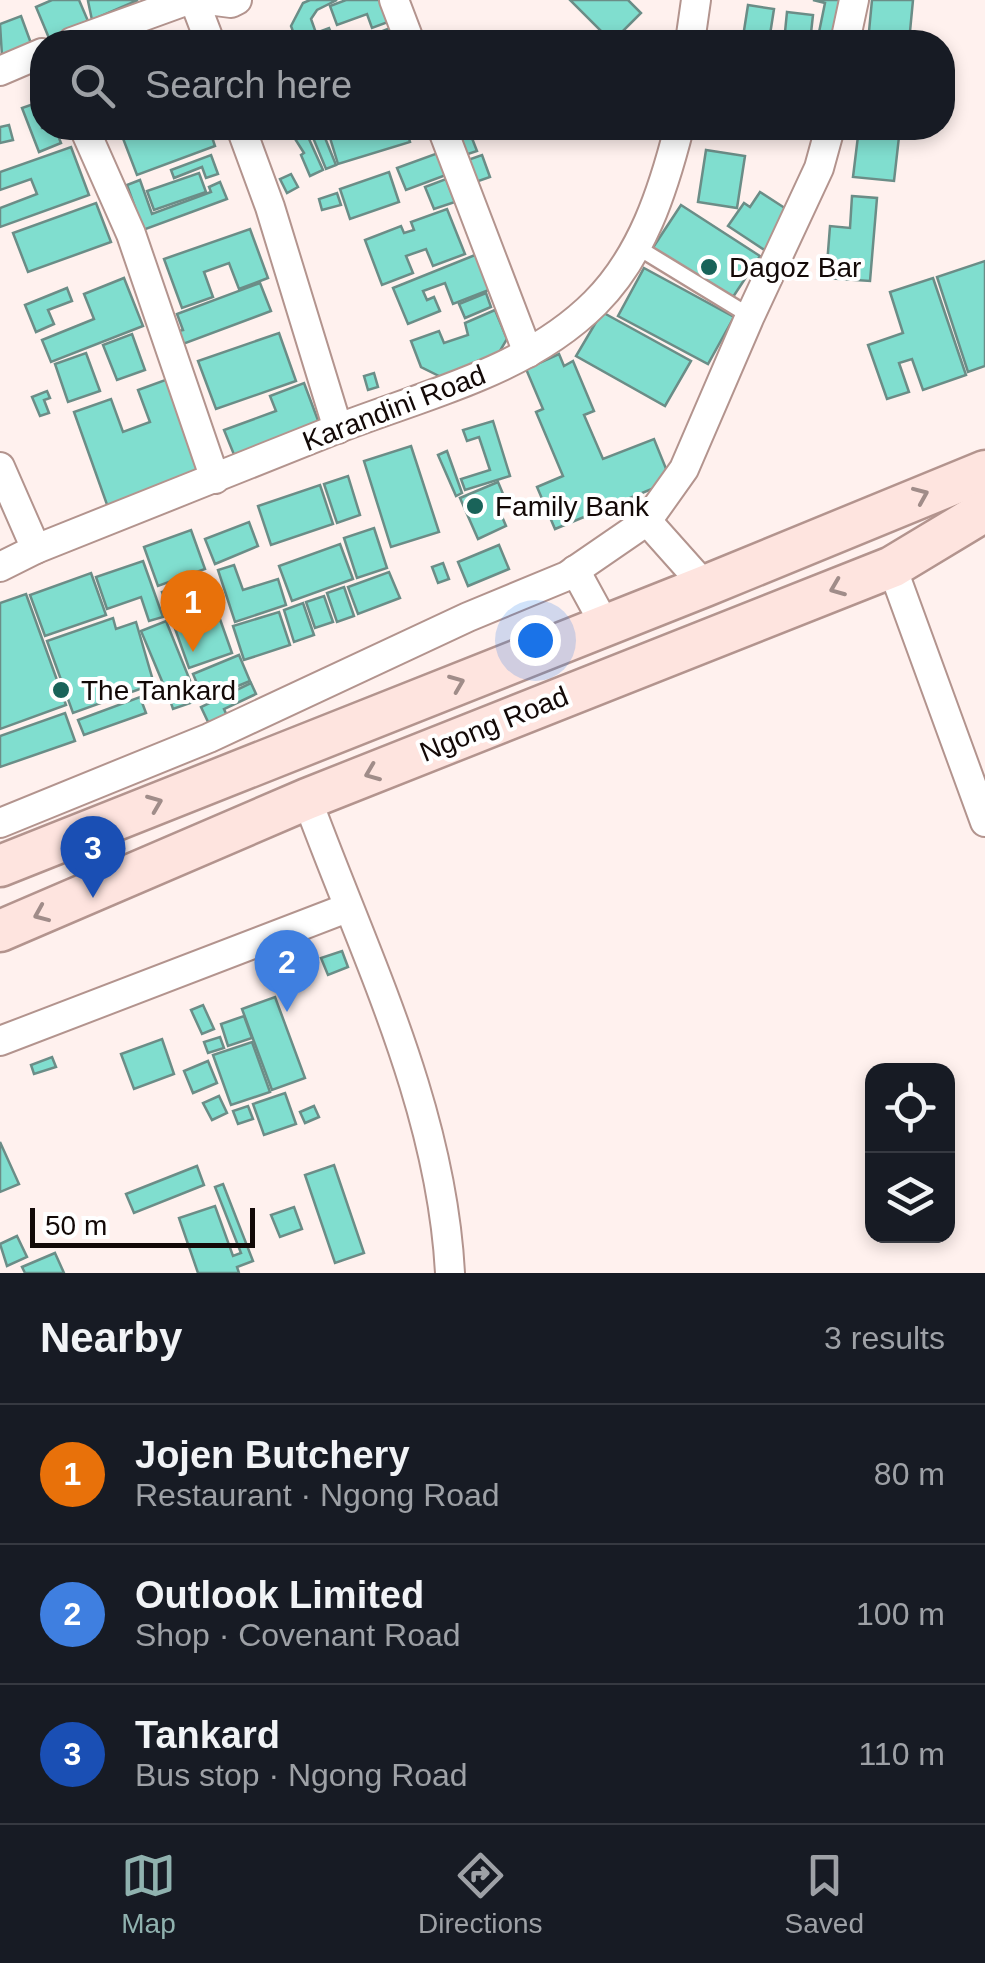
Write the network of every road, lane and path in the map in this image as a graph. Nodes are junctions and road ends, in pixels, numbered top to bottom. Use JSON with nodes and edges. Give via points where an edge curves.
{"nodes":[{"id":1,"x":191,"y":0,"type":"edge"},
{"id":2,"x":394,"y":0,"type":"edge"},
{"id":3,"x":696,"y":0,"type":"edge"},
{"id":4,"x":854,"y":0,"type":"edge"},
{"id":5,"x":106,"y":30,"type":"edge"},
{"id":6,"x":205,"y":30,"type":"edge"},
{"id":7,"x":405,"y":30,"type":"edge"},
{"id":8,"x":692,"y":30,"type":"edge"},
{"id":9,"x":848,"y":30,"type":"edge"},
{"id":10,"x":30,"y":58,"type":"edge"},
{"id":11,"x":0,"y":71,"type":"edge"},
{"id":12,"x":89,"y":140,"type":"edge"},
{"id":13,"x":245,"y":140,"type":"edge"},
{"id":14,"x":447,"y":140,"type":"edge"},
{"id":15,"x":675,"y":140,"type":"edge"},
{"id":16,"x":827,"y":140,"type":"edge"},
{"id":17,"x":637,"y":248,"type":"junction"},
{"id":18,"x":750,"y":316,"type":"junction"},
{"id":19,"x":528,"y":353,"type":"junction"},
{"id":20,"x":338,"y":429,"type":"junction"},
{"id":21,"x":0,"y":467,"type":"edge"},
{"id":22,"x":985,"y":471,"type":"edge"},
{"id":23,"x":215,"y":479,"type":"junction"},
{"id":24,"x":985,"y":511,"type":"edge"},
{"id":25,"x":647,"y":521,"type":"junction"},
{"id":26,"x":36,"y":549,"type":"junction"},
{"id":27,"x":892,"y":566,"type":"junction"},
{"id":28,"x":0,"y":567,"type":"edge"},
{"id":29,"x":575,"y":570,"type":"junction"},
{"id":30,"x":705,"y":586,"type":"junction"},
{"id":31,"x":605,"y":625,"type":"junction"},
{"id":32,"x":307,"y":799,"type":"junction"},
{"id":33,"x":985,"y":822,"type":"edge"},
{"id":34,"x":0,"y":823,"type":"edge"},
{"id":35,"x":0,"y":866,"type":"edge"},
{"id":36,"x":347,"y":908,"type":"junction"},
{"id":37,"x":0,"y":931,"type":"edge"},
{"id":38,"x":0,"y":1041,"type":"edge"},
{"id":39,"x":450,"y":1273,"type":"edge"}],
"edges":[{"from":1,"to":5,"type":"street"},
{"from":1,"to":6,"type":"street"},
{"from":2,"to":7,"type":"street"},
{"from":3,"to":8,"type":"street"},
{"from":4,"to":9,"type":"street"},
{"from":10,"to":11,"type":"street"},
{"from":12,"to":23,"type":"street","via":[[130,234]]},
{"from":13,"to":20,"type":"street"},
{"from":14,"to":19,"type":"street"},
{"from":15,"to":17,"type":"street","name":"Karandini Road"},
{"from":16,"to":18,"type":"street"},
{"from":17,"to":18,"type":"lane"},
{"from":17,"to":19,"type":"street","name":"Karandini Road","via":[[598,300]]},
{"from":18,"to":25,"type":"street","via":[[684,470]]},
{"from":19,"to":20,"type":"street","name":"Karandini Road"},
{"from":20,"to":23,"type":"street","name":"Karandini Road"},
{"from":21,"to":26,"type":"street"},
{"from":30,"to":22,"type":"main road","name":"Ngong Road","one_way":true},
{"from":23,"to":26,"type":"street","name":"Karandini Road"},
{"from":24,"to":27,"type":"main road","name":"Ngong Road"},
{"from":25,"to":29,"type":"street"},
{"from":25,"to":30,"type":"street"},
{"from":26,"to":28,"type":"street","name":"Karandini Road"},
{"from":27,"to":32,"type":"main road","name":"Ngong Road","one_way":true},
{"from":27,"to":33,"type":"street"},
{"from":29,"to":31,"type":"street"},
{"from":29,"to":34,"type":"street","via":[[209,738]]},
{"from":30,"to":31,"type":"main road","name":"Ngong Road"},
{"from":35,"to":31,"type":"main road","name":"Ngong Road","one_way":true},
{"from":32,"to":36,"type":"street"},
{"from":32,"to":37,"type":"main road","name":"Ngong Road","one_way":true},
{"from":36,"to":38,"type":"street"},
{"from":36,"to":39,"type":"street","via":[[427,1123]]}]}
